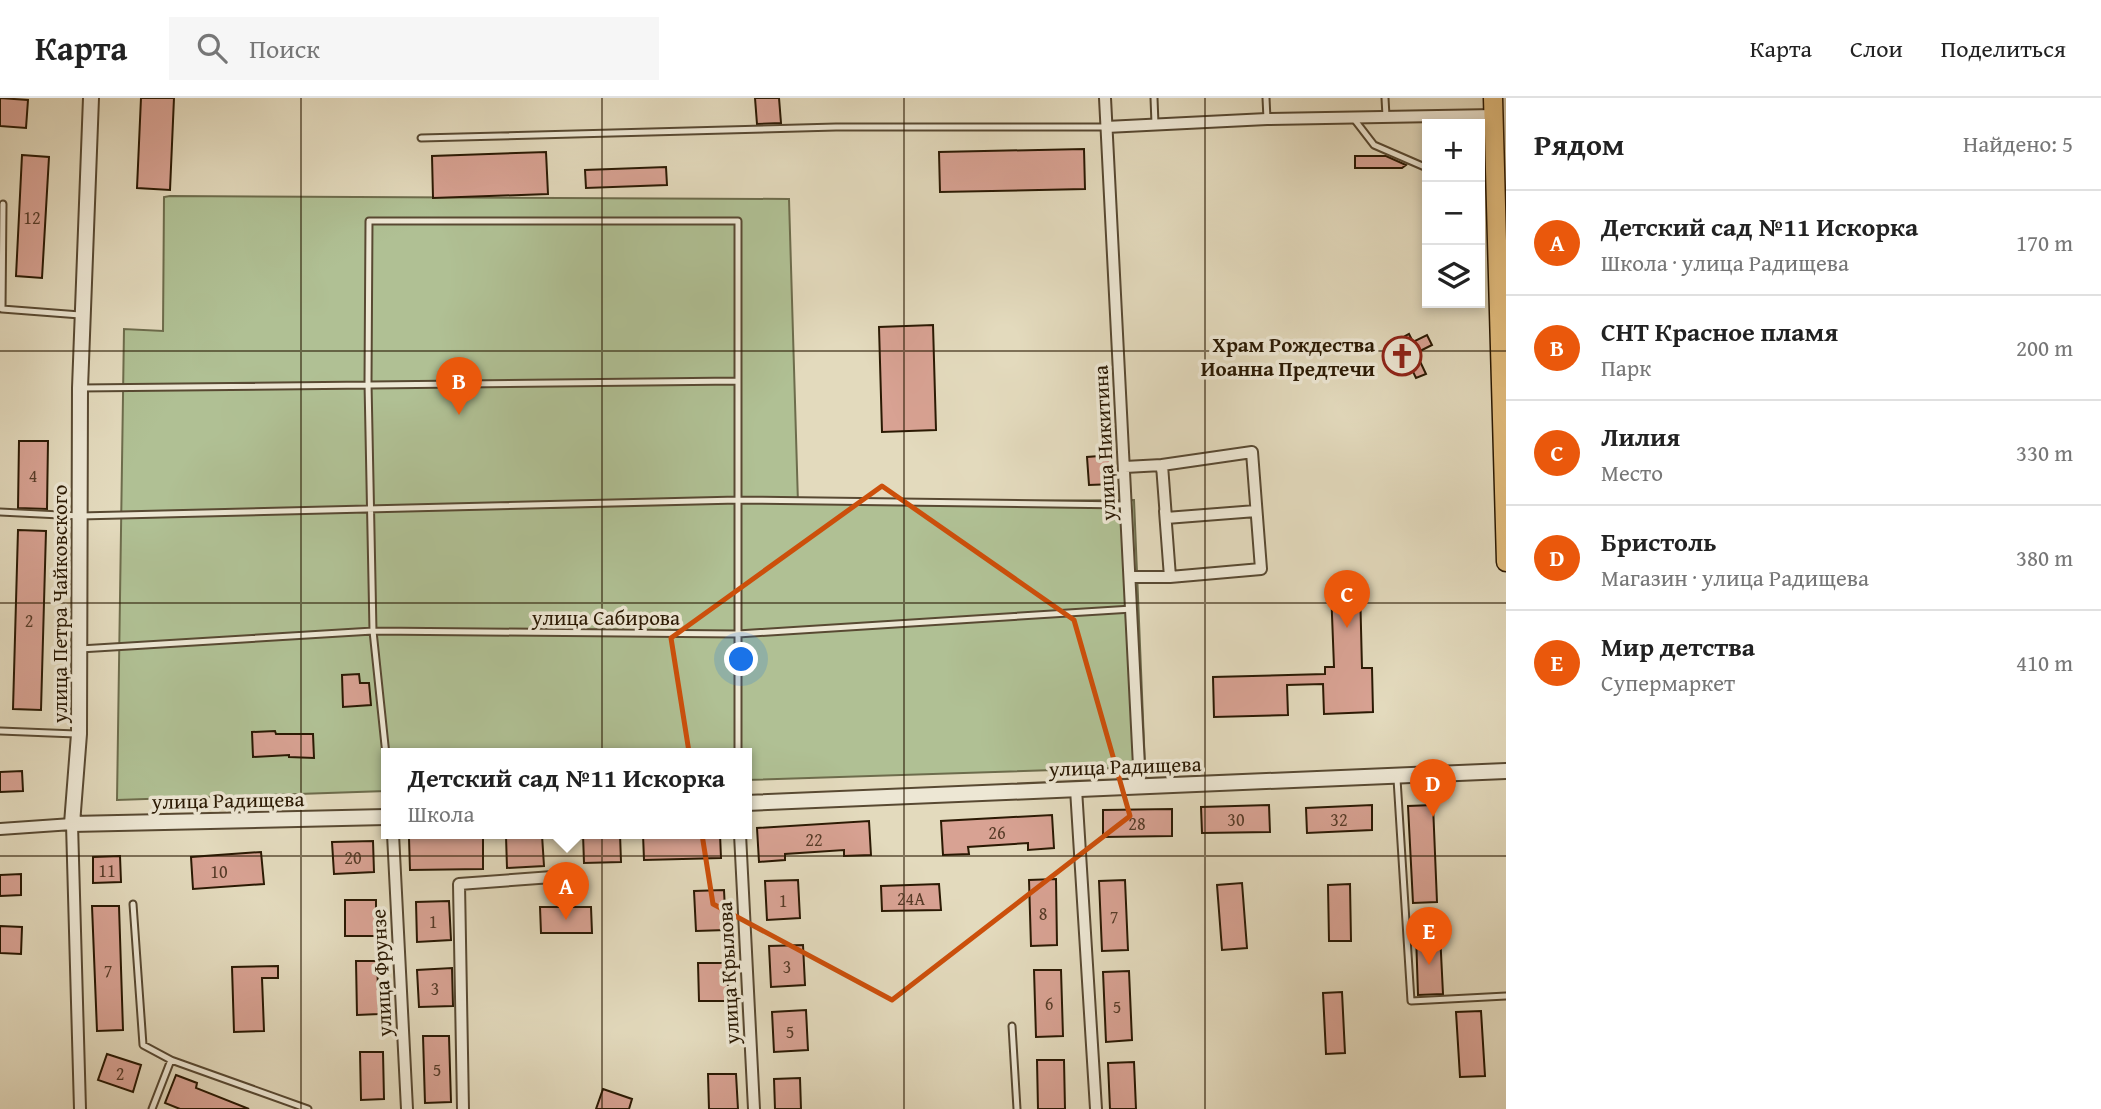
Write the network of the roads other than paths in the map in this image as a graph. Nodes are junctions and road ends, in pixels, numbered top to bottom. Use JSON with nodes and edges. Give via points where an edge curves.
{"nodes":[{"id":1,"x":91,"y":98,"type":"edge"},
{"id":2,"x":1105,"y":98,"type":"edge"},
{"id":3,"x":1154,"y":98,"type":"edge"},
{"id":4,"x":1266,"y":98,"type":"edge"},
{"id":5,"x":1385,"y":98,"type":"edge"},
{"id":6,"x":1494,"y":107,"type":"edge"},
{"id":7,"x":1386,"y":116,"type":"junction"},
{"id":8,"x":1352,"y":117,"type":"junction"},
{"id":9,"x":1267,"y":119,"type":"junction"},
{"id":10,"x":1155,"y":124,"type":"junction"},
{"id":11,"x":1105,"y":127,"type":"junction"},
{"id":12,"x":421,"y":138,"type":"dead end"},
{"id":13,"x":1422,"y":166,"type":"edge"},
{"id":14,"x":3,"y":204,"type":"dead end"},
{"id":15,"x":84,"y":316,"type":"junction"},
{"id":16,"x":738,"y":381,"type":"junction"},
{"id":17,"x":368,"y":383,"type":"junction"},
{"id":18,"x":80,"y":388,"type":"junction"},
{"id":19,"x":1504,"y":455,"type":"edge"},
{"id":20,"x":1162,"y":465,"type":"junction"},
{"id":21,"x":1125,"y":467,"type":"junction"},
{"id":22,"x":738,"y":500,"type":"junction"},
{"id":23,"x":1127,"y":505,"type":"junction"},
{"id":24,"x":371,"y":510,"type":"junction"},
{"id":25,"x":1256,"y":511,"type":"junction"},
{"id":26,"x":0,"y":513,"type":"edge"},
{"id":27,"x":80,"y":516,"type":"junction"},
{"id":28,"x":1166,"y":518,"type":"junction"},
{"id":29,"x":1506,"y":562,"type":"edge"},
{"id":30,"x":1130,"y":577,"type":"junction"},
{"id":31,"x":1170,"y":577,"type":"junction"},
{"id":32,"x":1132,"y":609,"type":"junction"},
{"id":33,"x":373,"y":631,"type":"junction"},
{"id":34,"x":738,"y":634,"type":"junction"},
{"id":35,"x":80,"y":649,"type":"junction"},
{"id":36,"x":0,"y":731,"type":"edge"},
{"id":37,"x":79,"y":734,"type":"junction"},
{"id":38,"x":385,"y":748,"type":"edge"},
{"id":39,"x":738,"y":748,"type":"edge"},
{"id":40,"x":1506,"y":771,"type":"edge"},
{"id":41,"x":1397,"y":776,"type":"junction"},
{"id":42,"x":1140,"y":786,"type":"junction"},
{"id":43,"x":1076,"y":789,"type":"junction"},
{"id":44,"x":752,"y":803,"type":"edge"},
{"id":45,"x":381,"y":817,"type":"edge"},
{"id":46,"x":72,"y":824,"type":"junction"},
{"id":47,"x":0,"y":828,"type":"edge"},
{"id":48,"x":393,"y":839,"type":"edge"},
{"id":49,"x":740,"y":839,"type":"edge"},
{"id":50,"x":566,"y":876,"type":"dead end"},
{"id":51,"x":133,"y":904,"type":"dead end"},
{"id":52,"x":1506,"y":996,"type":"edge"},
{"id":53,"x":1012,"y":1026,"type":"dead end"},
{"id":54,"x":171,"y":1060,"type":"junction"},
{"id":55,"x":80,"y":1109,"type":"edge"},
{"id":56,"x":152,"y":1109,"type":"edge"},
{"id":57,"x":308,"y":1109,"type":"edge"},
{"id":58,"x":407,"y":1109,"type":"edge"},
{"id":59,"x":463,"y":1109,"type":"edge"},
{"id":60,"x":754,"y":1109,"type":"edge"},
{"id":61,"x":1017,"y":1109,"type":"edge"},
{"id":62,"x":1096,"y":1109,"type":"edge"}],
"edges":[{"from":1,"to":15,"type":"street","name":"улица Петра Чайковского"},
{"from":2,"to":11,"type":"street","name":"улица Никитина"},
{"from":3,"to":10,"type":"lane"},
{"from":4,"to":9,"type":"lane"},
{"from":5,"to":7,"type":"lane"},
{"from":6,"to":7,"type":"street"},
{"from":6,"to":19,"type":"main road","via":[[1491,173]]},
{"from":7,"to":8,"type":"street"},
{"from":8,"to":9,"type":"street"},
{"from":8,"to":13,"type":"lane","via":[[1374,145]]},
{"from":9,"to":10,"type":"street"},
{"from":10,"to":11,"type":"street"},
{"from":11,"to":12,"type":"lane","via":[[836,127]]},
{"from":11,"to":21,"type":"street","name":"улица Никитина"},
{"from":14,"to":15,"type":"lane","via":[[2,309]]},
{"from":15,"to":18,"type":"street","name":"улица Петра Чайковского"},
{"from":16,"to":17,"type":"lane"},
{"from":16,"to":17,"type":"lane","via":[[738,221],[369,221]]},
{"from":16,"to":22,"type":"lane"},
{"from":17,"to":18,"type":"lane"},
{"from":17,"to":24,"type":"lane"},
{"from":18,"to":27,"type":"street","name":"улица Петра Чайковского"},
{"from":19,"to":29,"type":"main road"},
{"from":20,"to":21,"type":"street"},
{"from":20,"to":25,"type":"street","via":[[1252,452]]},
{"from":20,"to":28,"type":"street"},
{"from":21,"to":23,"type":"street","name":"улица Никитина"},
{"from":22,"to":23,"type":"lane"},
{"from":22,"to":24,"type":"lane"},
{"from":22,"to":34,"type":"lane"},
{"from":23,"to":30,"type":"street","name":"улица Никитина"},
{"from":24,"to":27,"type":"lane"},
{"from":24,"to":33,"type":"lane"},
{"from":25,"to":28,"type":"street"},
{"from":25,"to":31,"type":"street","via":[[1261,569]]},
{"from":26,"to":27,"type":"lane"},
{"from":27,"to":35,"type":"street","name":"улица Петра Чайковского"},
{"from":28,"to":31,"type":"street"},
{"from":30,"to":31,"type":"street"},
{"from":30,"to":32,"type":"street","name":"улица Никитина"},
{"from":32,"to":34,"type":"lane","name":"улица Сабирова"},
{"from":32,"to":42,"type":"street","name":"улица Никитина"},
{"from":33,"to":34,"type":"lane","name":"улица Сабирова"},
{"from":33,"to":35,"type":"lane","name":"улица Сабирова"},
{"from":33,"to":38,"type":"lane"},
{"from":34,"to":39,"type":"lane"},
{"from":35,"to":37,"type":"street","name":"улица Петра Чайковского"},
{"from":36,"to":37,"type":"lane"},
{"from":37,"to":46,"type":"street","name":"улица Петра Чайковского"},
{"from":40,"to":41,"type":"street","name":"улица Радищева"},
{"from":41,"to":42,"type":"street","name":"улица Радищева"},
{"from":41,"to":52,"type":"lane","via":[[1411,1001]]},
{"from":42,"to":43,"type":"street","name":"улица Радищева"},
{"from":43,"to":44,"type":"street","name":"улица Радищева"},
{"from":43,"to":62,"type":"street"},
{"from":45,"to":46,"type":"street","name":"улица Радищева"},
{"from":46,"to":47,"type":"street"},
{"from":46,"to":55,"type":"street","name":"улица Петра Чайковского"},
{"from":48,"to":58,"type":"street","name":"улица Фрунзе"},
{"from":49,"to":60,"type":"street","name":"улица Крылова"},
{"from":50,"to":59,"type":"street","via":[[459,884]]},
{"from":51,"to":54,"type":"lane","via":[[143,1045]]},
{"from":53,"to":61,"type":"lane"},
{"from":54,"to":56,"type":"lane"},
{"from":54,"to":57,"type":"lane"}]}
